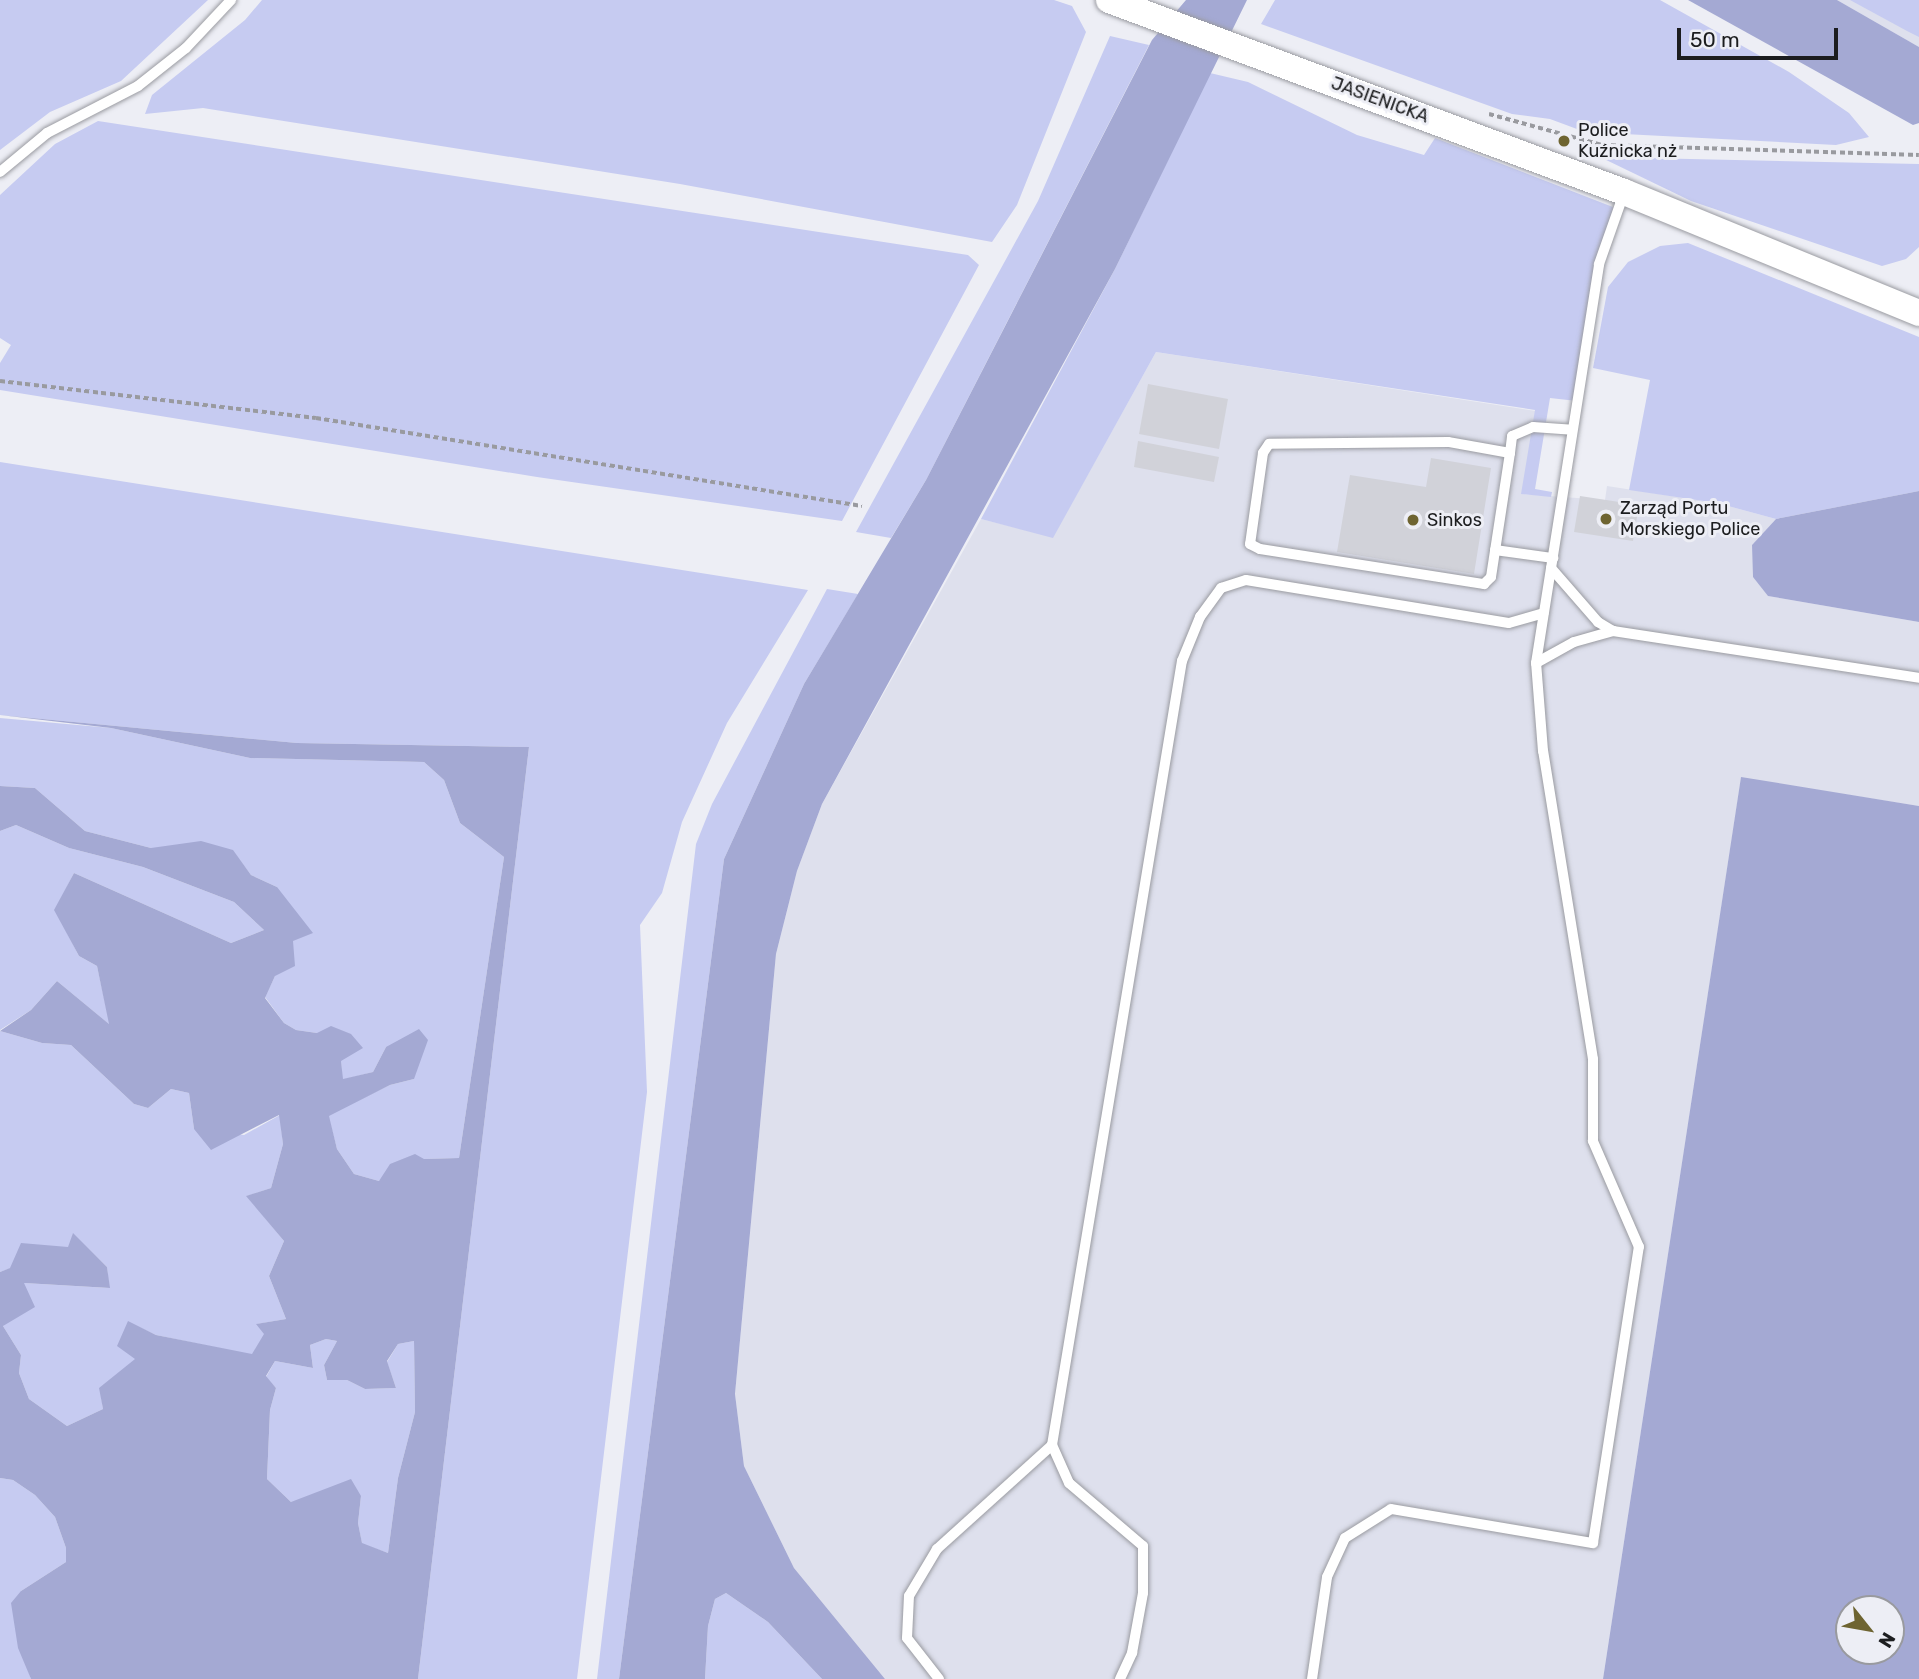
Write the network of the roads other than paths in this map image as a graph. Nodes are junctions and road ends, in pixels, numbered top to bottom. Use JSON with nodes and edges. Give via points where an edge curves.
{"nodes":[{"id":1,"x":231,"y":0,"type":"edge"},
{"id":2,"x":1109,"y":0,"type":"edge"},
{"id":3,"x":0,"y":173,"type":"edge"},
{"id":4,"x":1624,"y":192,"type":"junction"},
{"id":5,"x":1650,"y":202,"type":"junction"},
{"id":6,"x":1917,"y":299,"type":"edge"},
{"id":7,"x":1572,"y":430,"type":"junction"},
{"id":8,"x":1510,"y":453,"type":"junction"},
{"id":9,"x":1495,"y":550,"type":"junction"},
{"id":10,"x":1552,"y":563,"type":"junction"},
{"id":11,"x":1544,"y":612,"type":"junction"},
{"id":12,"x":1613,"y":631,"type":"junction"},
{"id":13,"x":1536,"y":663,"type":"junction"},
{"id":14,"x":1919,"y":678,"type":"edge"},
{"id":15,"x":1052,"y":1445,"type":"junction"},
{"id":16,"x":939,"y":1679,"type":"edge"},
{"id":17,"x":1120,"y":1679,"type":"edge"},
{"id":18,"x":1312,"y":1679,"type":"edge"}],
"edges":[{"from":1,"to":3,"type":"lane","via":[[187,48],[138,86],[47,133]]},
{"from":2,"to":4,"type":"main road","name":"JASIENICKA"},
{"from":4,"to":5,"type":"main road","name":"JASIENICKA"},
{"from":4,"to":7,"type":"lane","via":[[1599,264]]},
{"from":5,"to":6,"type":"main road","name":"JASIENICKA","via":[[1691,221]]},
{"from":5,"to":6,"type":"main road","name":"JASIENICKA","via":[[1750,229]]},
{"from":7,"to":8,"type":"lane","via":[[1519,430],[1512,436]]},
{"from":7,"to":10,"type":"lane"},
{"from":8,"to":9,"type":"lane"},
{"from":8,"to":9,"type":"lane","via":[[1448,442],[1269,444],[1263,453],[1249,536],[1253,548],[1260,550],[1480,584],[1491,577]]},
{"from":9,"to":10,"type":"lane"},
{"from":10,"to":11,"type":"lane"},
{"from":10,"to":12,"type":"lane","via":[[1598,622]]},
{"from":11,"to":13,"type":"lane"},
{"from":11,"to":15,"type":"lane","via":[[1509,622],[1246,580],[1221,588],[1200,617],[1182,661]]},
{"from":12,"to":13,"type":"lane","via":[[1574,642]]},
{"from":12,"to":14,"type":"lane"},
{"from":13,"to":18,"type":"lane","via":[[1543,751],[1593,1059],[1593,1141],[1639,1247],[1593,1544],[1391,1509],[1345,1538],[1327,1577]]},
{"from":15,"to":16,"type":"lane","via":[[937,1549],[909,1596],[907,1638]]},
{"from":15,"to":17,"type":"lane","via":[[1069,1483],[1143,1546],[1143,1593],[1132,1653]]}]}
